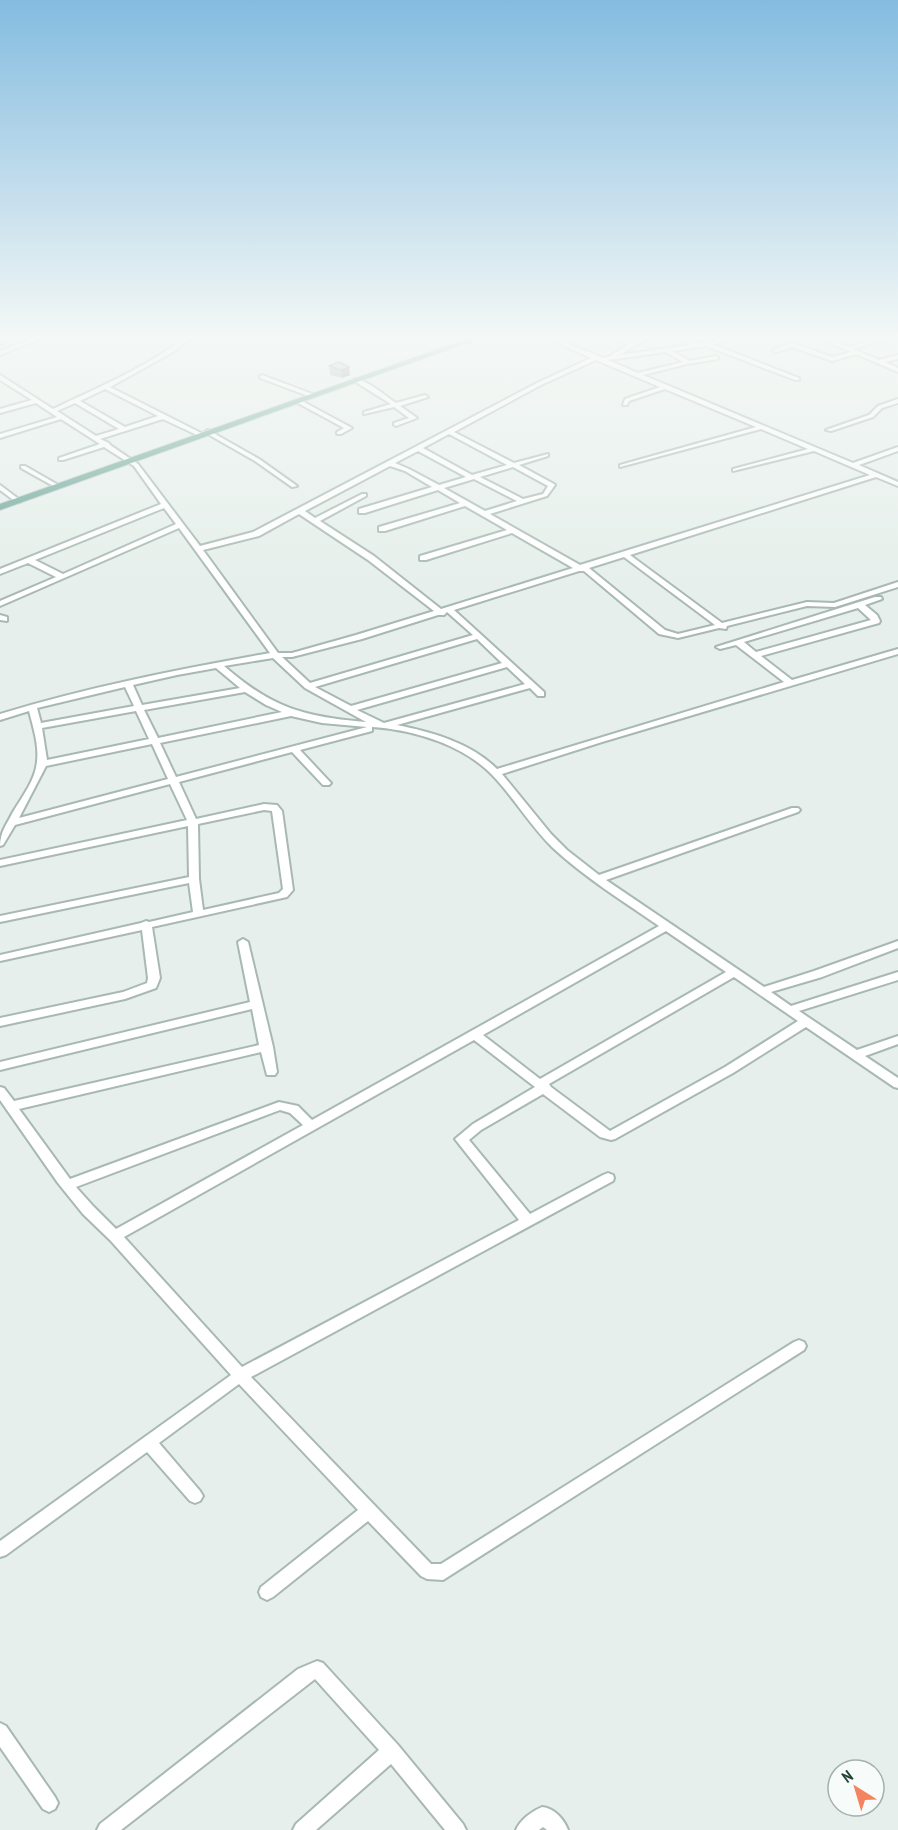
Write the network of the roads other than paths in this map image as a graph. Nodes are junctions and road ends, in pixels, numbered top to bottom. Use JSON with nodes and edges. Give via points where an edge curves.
{"nodes":[{"id":1,"x":52,"y":420,"type":"edge"},
{"id":2,"x":69,"y":420,"type":"edge"},
{"id":3,"x":109,"y":420,"type":"edge"},
{"id":4,"x":151,"y":420,"type":"edge"},
{"id":5,"x":170,"y":420,"type":"edge"},
{"id":6,"x":243,"y":420,"type":"edge"},
{"id":7,"x":335,"y":420,"type":"edge"},
{"id":8,"x":407,"y":420,"type":"edge"},
{"id":9,"x":471,"y":420,"type":"edge"},
{"id":10,"x":746,"y":420,"type":"edge"},
{"id":11,"x":858,"y":420,"type":"edge"},
{"id":12,"x":396,"y":424,"type":"dead end"},
{"id":13,"x":762,"y":427,"type":"junction"},
{"id":14,"x":124,"y":429,"type":"junction"},
{"id":15,"x":829,"y":430,"type":"dead end"},
{"id":16,"x":449,"y":432,"type":"junction"},
{"id":17,"x":339,"y":433,"type":"dead end"},
{"id":18,"x":204,"y":434,"type":"junction"},
{"id":19,"x":0,"y":436,"type":"edge"},
{"id":20,"x":97,"y":438,"type":"junction"},
{"id":21,"x":107,"y":444,"type":"junction"},
{"id":22,"x":420,"y":449,"type":"junction"},
{"id":23,"x":815,"y":449,"type":"junction"},
{"id":24,"x":898,"y":449,"type":"edge"},
{"id":25,"x":546,"y":455,"type":"dead end"},
{"id":26,"x":61,"y":459,"type":"dead end"},
{"id":27,"x":131,"y":460,"type":"junction"},
{"id":28,"x":392,"y":464,"type":"junction"},
{"id":29,"x":514,"y":465,"type":"junction"},
{"id":30,"x":853,"y":465,"type":"junction"},
{"id":31,"x":622,"y":466,"type":"dead end"},
{"id":32,"x":23,"y":467,"type":"dead end"},
{"id":33,"x":735,"y":470,"type":"dead end"},
{"id":34,"x":877,"y":475,"type":"junction"},
{"id":35,"x":473,"y":477,"type":"junction"},
{"id":36,"x":898,"y":484,"type":"edge"},
{"id":37,"x":57,"y":486,"type":"junction"},
{"id":38,"x":294,"y":486,"type":"dead end"},
{"id":39,"x":0,"y":488,"type":"edge"},
{"id":40,"x":436,"y":488,"type":"junction"},
{"id":41,"x":364,"y":495,"type":"dead end"},
{"id":42,"x":18,"y":501,"type":"junction"},
{"id":43,"x":523,"y":502,"type":"junction"},
{"id":44,"x":465,"y":504,"type":"junction"},
{"id":45,"x":165,"y":505,"type":"junction"},
{"id":46,"x":0,"y":507,"type":"edge"},
{"id":47,"x":300,"y":511,"type":"junction"},
{"id":48,"x":362,"y":511,"type":"dead end"},
{"id":49,"x":483,"y":514,"type":"junction"},
{"id":50,"x":315,"y":521,"type":"junction"},
{"id":51,"x":181,"y":525,"type":"junction"},
{"id":52,"x":381,"y":529,"type":"dead end"},
{"id":53,"x":512,"y":531,"type":"junction"},
{"id":54,"x":198,"y":549,"type":"junction"},
{"id":55,"x":626,"y":555,"type":"junction"},
{"id":56,"x":423,"y":558,"type":"dead end"},
{"id":57,"x":28,"y":560,"type":"junction"},
{"id":58,"x":583,"y":569,"type":"junction"},
{"id":59,"x":0,"y":572,"type":"edge"},
{"id":60,"x":63,"y":577,"type":"junction"},
{"id":61,"x":897,"y":586,"type":"edge"},
{"id":62,"x":878,"y":599,"type":"dead end"},
{"id":63,"x":0,"y":604,"type":"edge"},
{"id":64,"x":860,"y":605,"type":"junction"},
{"id":65,"x":446,"y":611,"type":"junction"},
{"id":66,"x":723,"y":627,"type":"junction"},
{"id":67,"x":479,"y":636,"type":"junction"},
{"id":68,"x":738,"y":642,"type":"junction"},
{"id":69,"x":720,"y":647,"type":"dead end"},
{"id":70,"x":898,"y":651,"type":"edge"},
{"id":71,"x":275,"y":655,"type":"junction"},
{"id":72,"x":755,"y":655,"type":"junction"},
{"id":73,"x":217,"y":664,"type":"junction"},
{"id":74,"x":507,"y":664,"type":"junction"},
{"id":75,"x":792,"y":683,"type":"junction"},
{"id":76,"x":128,"y":684,"type":"junction"},
{"id":77,"x":531,"y":685,"type":"junction"},
{"id":78,"x":308,"y":686,"type":"junction"},
{"id":79,"x":247,"y":689,"type":"junction"},
{"id":80,"x":541,"y":694,"type":"dead end"},
{"id":81,"x":32,"y":707,"type":"junction"},
{"id":82,"x":140,"y":708,"type":"junction"},
{"id":83,"x":350,"y":710,"type":"junction"},
{"id":84,"x":292,"y":713,"type":"junction"},
{"id":85,"x":0,"y":717,"type":"edge"},
{"id":86,"x":382,"y":725,"type":"junction"},
{"id":87,"x":37,"y":726,"type":"junction"},
{"id":88,"x":156,"y":741,"type":"junction"},
{"id":89,"x":294,"y":749,"type":"junction"},
{"id":90,"x":42,"y":764,"type":"junction"},
{"id":91,"x":495,"y":773,"type":"junction"},
{"id":92,"x":173,"y":781,"type":"junction"},
{"id":93,"x":326,"y":783,"type":"dead end"},
{"id":94,"x":795,"y":810,"type":"dead end"},
{"id":95,"x":13,"y":823,"type":"junction"},
{"id":96,"x":193,"y":823,"type":"junction"},
{"id":97,"x":0,"y":843,"type":"edge"},
{"id":98,"x":0,"y":863,"type":"edge"},
{"id":99,"x":194,"y":879,"type":"junction"},
{"id":100,"x":598,"y":879,"type":"junction"},
{"id":101,"x":198,"y":912,"type":"junction"},
{"id":102,"x":0,"y":919,"type":"edge"},
{"id":103,"x":146,"y":924,"type":"junction"},
{"id":104,"x":667,"y":926,"type":"junction"},
{"id":105,"x":243,"y":942,"type":"dead end"},
{"id":106,"x":898,"y":944,"type":"edge"},
{"id":107,"x":0,"y":958,"type":"edge"},
{"id":108,"x":734,"y":972,"type":"junction"},
{"id":109,"x":898,"y":976,"type":"edge"},
{"id":110,"x":763,"y":991,"type":"junction"},
{"id":111,"x":257,"y":1004,"type":"junction"},
{"id":112,"x":791,"y":1010,"type":"junction"},
{"id":113,"x":807,"y":1021,"type":"junction"},
{"id":114,"x":0,"y":1022,"type":"edge"},
{"id":115,"x":474,"y":1034,"type":"junction"},
{"id":116,"x":898,"y":1041,"type":"edge"},
{"id":117,"x":267,"y":1047,"type":"junction"},
{"id":118,"x":856,"y":1055,"type":"junction"},
{"id":119,"x":0,"y":1066,"type":"edge"},
{"id":120,"x":271,"y":1072,"type":"dead end"},
{"id":121,"x":898,"y":1084,"type":"edge"},
{"id":122,"x":543,"y":1086,"type":"junction"},
{"id":123,"x":0,"y":1091,"type":"edge"},
{"id":124,"x":12,"y":1106,"type":"junction"},
{"id":125,"x":311,"y":1126,"type":"junction"},
{"id":126,"x":608,"y":1178,"type":"dead end"},
{"id":127,"x":67,"y":1185,"type":"junction"},
{"id":128,"x":527,"y":1220,"type":"junction"},
{"id":129,"x":116,"y":1236,"type":"junction"},
{"id":130,"x":799,"y":1346,"type":"dead end"},
{"id":131,"x":241,"y":1375,"type":"junction"},
{"id":132,"x":149,"y":1443,"type":"junction"},
{"id":133,"x":195,"y":1496,"type":"dead end"},
{"id":134,"x":368,"y":1511,"type":"junction"},
{"id":135,"x":0,"y":1550,"type":"edge"},
{"id":136,"x":267,"y":1592,"type":"dead end"},
{"id":137,"x":0,"y":1732,"type":"edge"},
{"id":138,"x":392,"y":1751,"type":"junction"},
{"id":139,"x":49,"y":1803,"type":"dead end"},
{"id":140,"x":106,"y":1830,"type":"edge"},
{"id":141,"x":302,"y":1830,"type":"edge"},
{"id":142,"x":457,"y":1830,"type":"edge"},
{"id":143,"x":525,"y":1830,"type":"edge"},
{"id":144,"x":560,"y":1830,"type":"edge"}],
"edges":[{"from":1,"to":19,"type":"street"},
{"from":2,"to":20,"type":"street"},
{"from":3,"to":14,"type":"street"},
{"from":4,"to":14,"type":"street"},
{"from":5,"to":18,"type":"street"},
{"from":6,"to":18,"type":"main road"},
{"from":7,"to":17,"type":"street","via":[[349,428]]},
{"from":8,"to":12,"type":"street"},
{"from":9,"to":16,"type":"street"},
{"from":10,"to":13,"type":"street"},
{"from":11,"to":15,"type":"street"},
{"from":13,"to":23,"type":"street"},
{"from":13,"to":31,"type":"street"},
{"from":14,"to":20,"type":"street"},
{"from":16,"to":22,"type":"street"},
{"from":16,"to":29,"type":"street"},
{"from":18,"to":27,"type":"main road"},
{"from":18,"to":38,"type":"street","via":[[257,460]]},
{"from":20,"to":21,"type":"street"},
{"from":21,"to":26,"type":"street"},
{"from":21,"to":27,"type":"street"},
{"from":22,"to":28,"type":"street"},
{"from":22,"to":35,"type":"street"},
{"from":23,"to":30,"type":"street"},
{"from":23,"to":33,"type":"street"},
{"from":24,"to":30,"type":"street"},
{"from":25,"to":29,"type":"street"},
{"from":27,"to":37,"type":"main road"},
{"from":27,"to":45,"type":"street"},
{"from":28,"to":40,"type":"street"},
{"from":28,"to":47,"type":"street"},
{"from":29,"to":35,"type":"street"},
{"from":29,"to":43,"type":"street","via":[[552,485],[545,495]]},
{"from":30,"to":34,"type":"street"},
{"from":32,"to":37,"type":"street"},
{"from":34,"to":36,"type":"street"},
{"from":34,"to":55,"type":"street"},
{"from":35,"to":40,"type":"street"},
{"from":35,"to":43,"type":"street"},
{"from":37,"to":42,"type":"main road"},
{"from":39,"to":42,"type":"street"},
{"from":40,"to":44,"type":"street"},
{"from":40,"to":48,"type":"street"},
{"from":41,"to":50,"type":"street"},
{"from":42,"to":46,"type":"main road"},
{"from":43,"to":49,"type":"street"},
{"from":44,"to":49,"type":"street"},
{"from":44,"to":52,"type":"street"},
{"from":45,"to":51,"type":"street"},
{"from":45,"to":57,"type":"street"},
{"from":47,"to":50,"type":"street"},
{"from":47,"to":54,"type":"street","via":[[246,538]]},
{"from":49,"to":53,"type":"street"},
{"from":50,"to":65,"type":"street"},
{"from":51,"to":54,"type":"street"},
{"from":51,"to":60,"type":"street"},
{"from":53,"to":56,"type":"street"},
{"from":53,"to":58,"type":"street"},
{"from":54,"to":71,"type":"street"},
{"from":55,"to":58,"type":"street"},
{"from":55,"to":66,"type":"street"},
{"from":57,"to":59,"type":"street"},
{"from":57,"to":60,"type":"street"},
{"from":58,"to":65,"type":"street"},
{"from":58,"to":66,"type":"street","via":[[662,632],[684,636]]},
{"from":60,"to":63,"type":"street"},
{"from":61,"to":66,"type":"street","via":[[829,606],[807,604]]},
{"from":62,"to":64,"type":"street"},
{"from":64,"to":68,"type":"street"},
{"from":64,"to":72,"type":"street","via":[[876,621]]},
{"from":65,"to":67,"type":"street"},
{"from":65,"to":71,"type":"street","via":[[292,655]]},
{"from":67,"to":74,"type":"street"},
{"from":67,"to":78,"type":"street"},
{"from":68,"to":69,"type":"street"},
{"from":68,"to":72,"type":"street"},
{"from":70,"to":75,"type":"street"},
{"from":71,"to":73,"type":"street"},
{"from":71,"to":78,"type":"street"},
{"from":72,"to":75,"type":"street"},
{"from":73,"to":76,"type":"street"},
{"from":73,"to":79,"type":"street"},
{"from":74,"to":77,"type":"street"},
{"from":74,"to":83,"type":"street"},
{"from":75,"to":91,"type":"street"},
{"from":76,"to":81,"type":"street"},
{"from":76,"to":82,"type":"street"},
{"from":77,"to":80,"type":"street"},
{"from":77,"to":86,"type":"street"},
{"from":78,"to":83,"type":"street"},
{"from":79,"to":82,"type":"street"},
{"from":79,"to":84,"type":"street"},
{"from":81,"to":85,"type":"street"},
{"from":81,"to":87,"type":"street"},
{"from":82,"to":87,"type":"street"},
{"from":82,"to":88,"type":"street"},
{"from":83,"to":86,"type":"street"},
{"from":84,"to":86,"type":"street","via":[[359,725]]},
{"from":84,"to":88,"type":"street"},
{"from":86,"to":89,"type":"street"},
{"from":86,"to":91,"type":"street","via":[[449,743],[477,757]]},
{"from":87,"to":90,"type":"street"},
{"from":88,"to":90,"type":"street"},
{"from":88,"to":92,"type":"street"},
{"from":89,"to":92,"type":"street"},
{"from":89,"to":93,"type":"street"},
{"from":90,"to":95,"type":"street"},
{"from":91,"to":100,"type":"street","via":[[551,840]]},
{"from":92,"to":95,"type":"street"},
{"from":92,"to":96,"type":"street"},
{"from":94,"to":100,"type":"street"},
{"from":95,"to":97,"type":"street"},
{"from":96,"to":98,"type":"street"},
{"from":96,"to":99,"type":"street"},
{"from":96,"to":101,"type":"street","via":[[275,807],[288,890],[283,895]]},
{"from":99,"to":101,"type":"street"},
{"from":99,"to":102,"type":"street"},
{"from":100,"to":104,"type":"street"},
{"from":101,"to":103,"type":"street"},
{"from":103,"to":107,"type":"street"},
{"from":103,"to":114,"type":"street","via":[[152,985],[125,995]]},
{"from":104,"to":108,"type":"street"},
{"from":104,"to":115,"type":"street"},
{"from":105,"to":111,"type":"street"},
{"from":106,"to":110,"type":"street"},
{"from":108,"to":110,"type":"street"},
{"from":108,"to":122,"type":"street"},
{"from":109,"to":112,"type":"street"},
{"from":110,"to":112,"type":"street"},
{"from":111,"to":117,"type":"street"},
{"from":111,"to":119,"type":"street"},
{"from":112,"to":113,"type":"street"},
{"from":113,"to":118,"type":"street"},
{"from":113,"to":122,"type":"street","via":[[729,1071],[611,1136]]},
{"from":115,"to":122,"type":"street"},
{"from":115,"to":125,"type":"street"},
{"from":116,"to":118,"type":"street"},
{"from":117,"to":120,"type":"street"},
{"from":117,"to":124,"type":"street"},
{"from":118,"to":121,"type":"street"},
{"from":122,"to":128,"type":"street","via":[[461,1139]]},
{"from":123,"to":124,"type":"street"},
{"from":124,"to":127,"type":"street"},
{"from":125,"to":127,"type":"street","via":[[294,1109],[279,1106]]},
{"from":125,"to":129,"type":"street"},
{"from":126,"to":128,"type":"street"},
{"from":127,"to":129,"type":"street"},
{"from":128,"to":131,"type":"street"},
{"from":129,"to":131,"type":"street"},
{"from":130,"to":134,"type":"street","via":[[442,1572],[421,1567]]},
{"from":131,"to":132,"type":"street"},
{"from":131,"to":134,"type":"street"},
{"from":132,"to":133,"type":"street"},
{"from":132,"to":135,"type":"street"},
{"from":134,"to":136,"type":"street"},
{"from":137,"to":139,"type":"street"},
{"from":138,"to":140,"type":"street","via":[[317,1669],[304,1675]]},
{"from":138,"to":141,"type":"street"},
{"from":138,"to":142,"type":"street"},
{"from":143,"to":144,"type":"street","via":[[542,1816]]}]}
